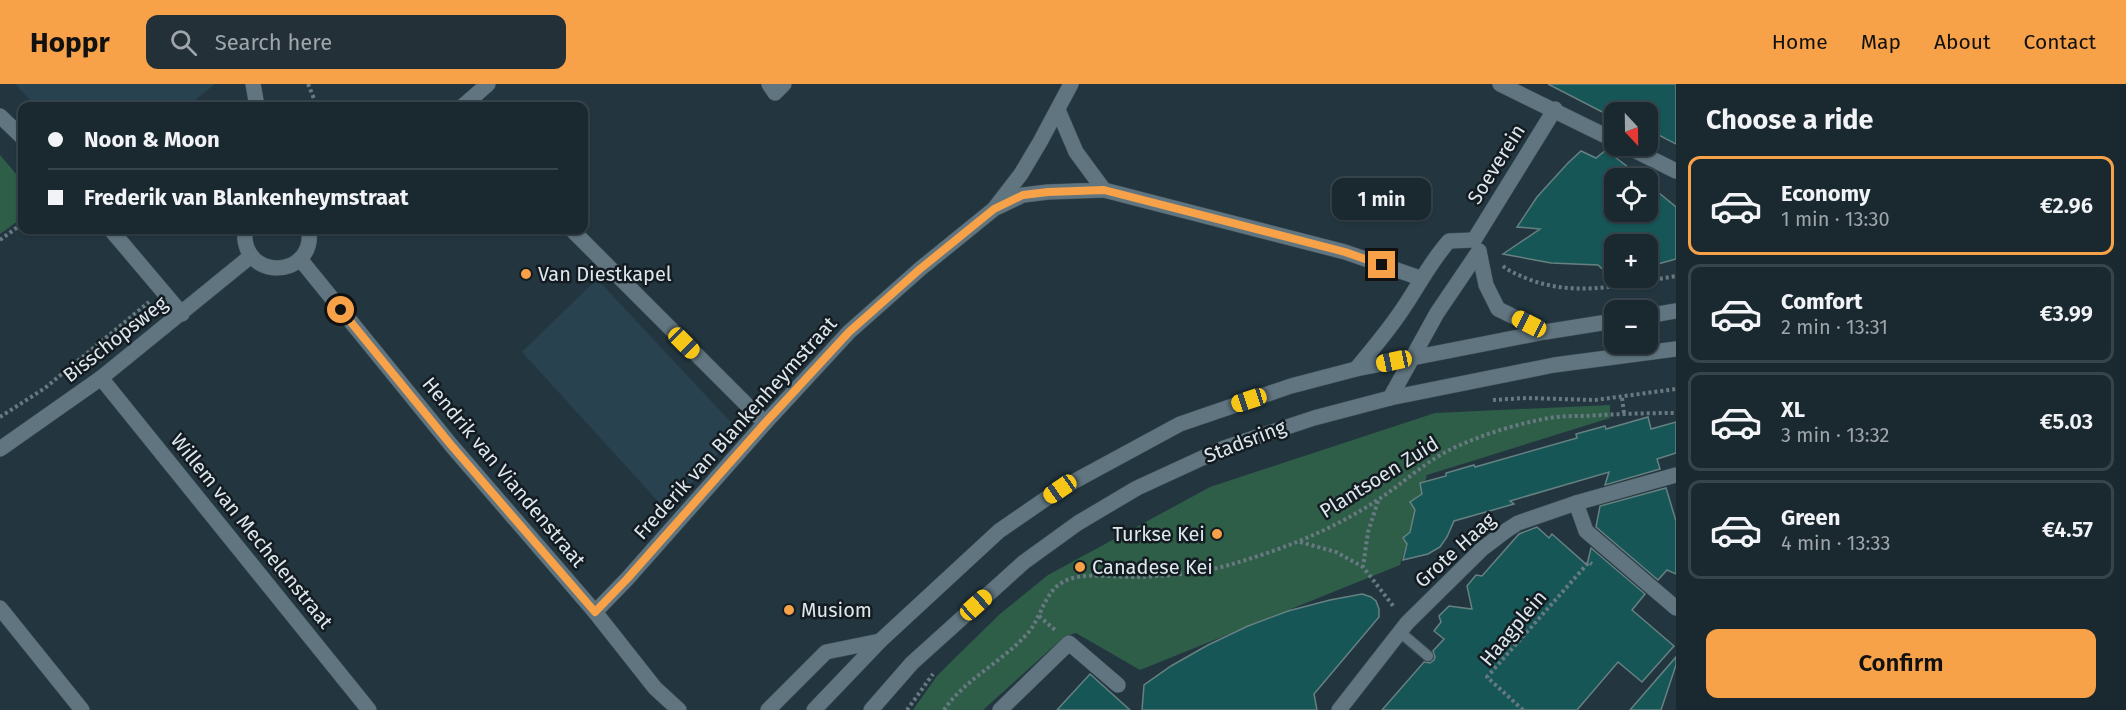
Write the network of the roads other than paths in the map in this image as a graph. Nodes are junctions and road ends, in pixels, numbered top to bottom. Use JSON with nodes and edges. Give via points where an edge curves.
{"nodes":[{"id":1,"x":253,"y":84,"type":"edge"},
{"id":2,"x":488,"y":84,"type":"edge"},
{"id":3,"x":769,"y":84,"type":"edge"},
{"id":4,"x":784,"y":84,"type":"edge"},
{"id":5,"x":1071,"y":84,"type":"edge"},
{"id":6,"x":1500,"y":84,"type":"edge"},
{"id":7,"x":256,"y":102,"type":"edge"},
{"id":8,"x":468,"y":102,"type":"edge"},
{"id":9,"x":1555,"y":109,"type":"junction"},
{"id":10,"x":1058,"y":110,"type":"junction"},
{"id":11,"x":0,"y":116,"type":"edge"},
{"id":12,"x":18,"y":133,"type":"edge"},
{"id":13,"x":1604,"y":135,"type":"edge"},
{"id":14,"x":1646,"y":156,"type":"edge"},
{"id":15,"x":1676,"y":171,"type":"edge"},
{"id":16,"x":1104,"y":190,"type":"junction"},
{"id":17,"x":994,"y":209,"type":"junction"},
{"id":18,"x":114,"y":234,"type":"edge"},
{"id":19,"x":245,"y":234,"type":"edge"},
{"id":20,"x":309,"y":234,"type":"edge"},
{"id":21,"x":576,"y":234,"type":"edge"},
{"id":22,"x":1476,"y":245,"type":"junction"},
{"id":23,"x":251,"y":256,"type":"junction"},
{"id":24,"x":300,"y":259,"type":"junction"},
{"id":25,"x":1420,"y":279,"type":"junction"},
{"id":26,"x":1676,"y":311,"type":"edge"},
{"id":27,"x":182,"y":314,"type":"junction"},
{"id":28,"x":1658,"y":314,"type":"edge"},
{"id":29,"x":1604,"y":323,"type":"edge"},
{"id":30,"x":1545,"y":332,"type":"junction"},
{"id":31,"x":1676,"y":349,"type":"edge"},
{"id":32,"x":1413,"y":357,"type":"junction"},
{"id":33,"x":1356,"y":369,"type":"junction"},
{"id":34,"x":101,"y":378,"type":"junction"},
{"id":35,"x":1390,"y":398,"type":"junction"},
{"id":36,"x":765,"y":423,"type":"junction"},
{"id":37,"x":0,"y":449,"type":"edge"},
{"id":38,"x":1676,"y":475,"type":"edge"},
{"id":39,"x":1576,"y":503,"type":"junction"},
{"id":40,"x":1674,"y":605,"type":"edge"},
{"id":41,"x":0,"y":608,"type":"edge"},
{"id":42,"x":595,"y":612,"type":"junction"},
{"id":43,"x":1404,"y":628,"type":"junction"},
{"id":44,"x":880,"y":640,"type":"junction"},
{"id":45,"x":1428,"y":656,"type":"dead end"},
{"id":46,"x":1118,"y":685,"type":"dead end"},
{"id":47,"x":82,"y":710,"type":"edge"},
{"id":48,"x":369,"y":710,"type":"edge"},
{"id":49,"x":679,"y":710,"type":"edge"},
{"id":50,"x":768,"y":710,"type":"edge"},
{"id":51,"x":814,"y":710,"type":"edge"},
{"id":52,"x":871,"y":710,"type":"edge"},
{"id":53,"x":1000,"y":710,"type":"edge"},
{"id":54,"x":1339,"y":710,"type":"edge"}],
"edges":[{"from":1,"to":7,"type":"street"},
{"from":2,"to":8,"type":"street"},
{"from":3,"to":4,"type":"street","via":[[775,93]]},
{"from":5,"to":10,"type":"street","name":"Frederik van Blankenheymstraat"},
{"from":6,"to":9,"type":"street","name":"Soeverein"},
{"from":9,"to":13,"type":"street","name":"Soeverein"},
{"from":9,"to":22,"type":"street","name":"Soeverein"},
{"from":10,"to":16,"type":"street","via":[[1076,152]]},
{"from":10,"to":17,"type":"street","name":"Frederik van Blankenheymstraat","via":[[1021,174]]},
{"from":11,"to":12,"type":"street"},
{"from":14,"to":15,"type":"street"},
{"from":16,"to":17,"type":"street","name":"Frederik van Blankenheymstraat","via":[[1023,195]]},
{"from":16,"to":25,"type":"street","name":"Frederik van Blankenheymstraat","via":[[1345,252]]},
{"from":17,"to":36,"type":"street","name":"Frederik van Blankenheymstraat","via":[[849,332]]},
{"from":18,"to":27,"type":"street"},
{"from":19,"to":23,"type":"street"},
{"from":20,"to":24,"type":"street"},
{"from":21,"to":36,"type":"street"},
{"from":22,"to":25,"type":"street","via":[[1449,241]]},
{"from":22,"to":30,"type":"street","via":[[1486,285],[1498,309]]},
{"from":22,"to":32,"type":"street","name":"Soeverein"},
{"from":23,"to":24,"type":"street","via":[[269,268],[291,265]]},
{"from":23,"to":27,"type":"street","name":"Bisschopsweg"},
{"from":24,"to":42,"type":"street","name":"Hendrik van Viandenstraat","via":[[451,445]]},
{"from":25,"to":33,"type":"street"},
{"from":26,"to":28,"type":"street"},
{"from":27,"to":34,"type":"street","name":"Bisschopsweg"},
{"from":29,"to":30,"type":"street","name":"Stadsring"},
{"from":30,"to":32,"type":"street","name":"Stadsring"},
{"from":31,"to":35,"type":"street","name":"Stadsring","via":[[1554,365]]},
{"from":32,"to":33,"type":"street","name":"Stadsring"},
{"from":32,"to":35,"type":"street"},
{"from":33,"to":44,"type":"street","name":"Stadsring","via":[[1291,386],[1180,424],[1070,484],[999,531]]},
{"from":34,"to":37,"type":"street","name":"Bisschopsweg"},
{"from":34,"to":48,"type":"street","name":"Willem van Mechelenstraat"},
{"from":35,"to":52,"type":"street","name":"Stadsring","via":[[1224,448],[1137,488],[1078,523],[1024,562],[912,663]]},
{"from":36,"to":42,"type":"street","name":"Frederik van Blankenheymstraat"},
{"from":38,"to":39,"type":"street","name":"Grote Haag"},
{"from":39,"to":40,"type":"street","via":[[1586,531]]},
{"from":39,"to":43,"type":"street","name":"Grote Haag","via":[[1507,530],[1482,549]]},
{"from":41,"to":47,"type":"street"},
{"from":42,"to":49,"type":"street","name":"Hendrik van Viandenstraat","via":[[656,688]]},
{"from":43,"to":45,"type":"lane"},
{"from":43,"to":54,"type":"street","name":"Grote Haag"},
{"from":44,"to":50,"type":"street","name":"Stadsring","via":[[826,652]]},
{"from":44,"to":51,"type":"street","name":"Stadsring"},
{"from":46,"to":53,"type":"street","via":[[1069,642]]}]}
